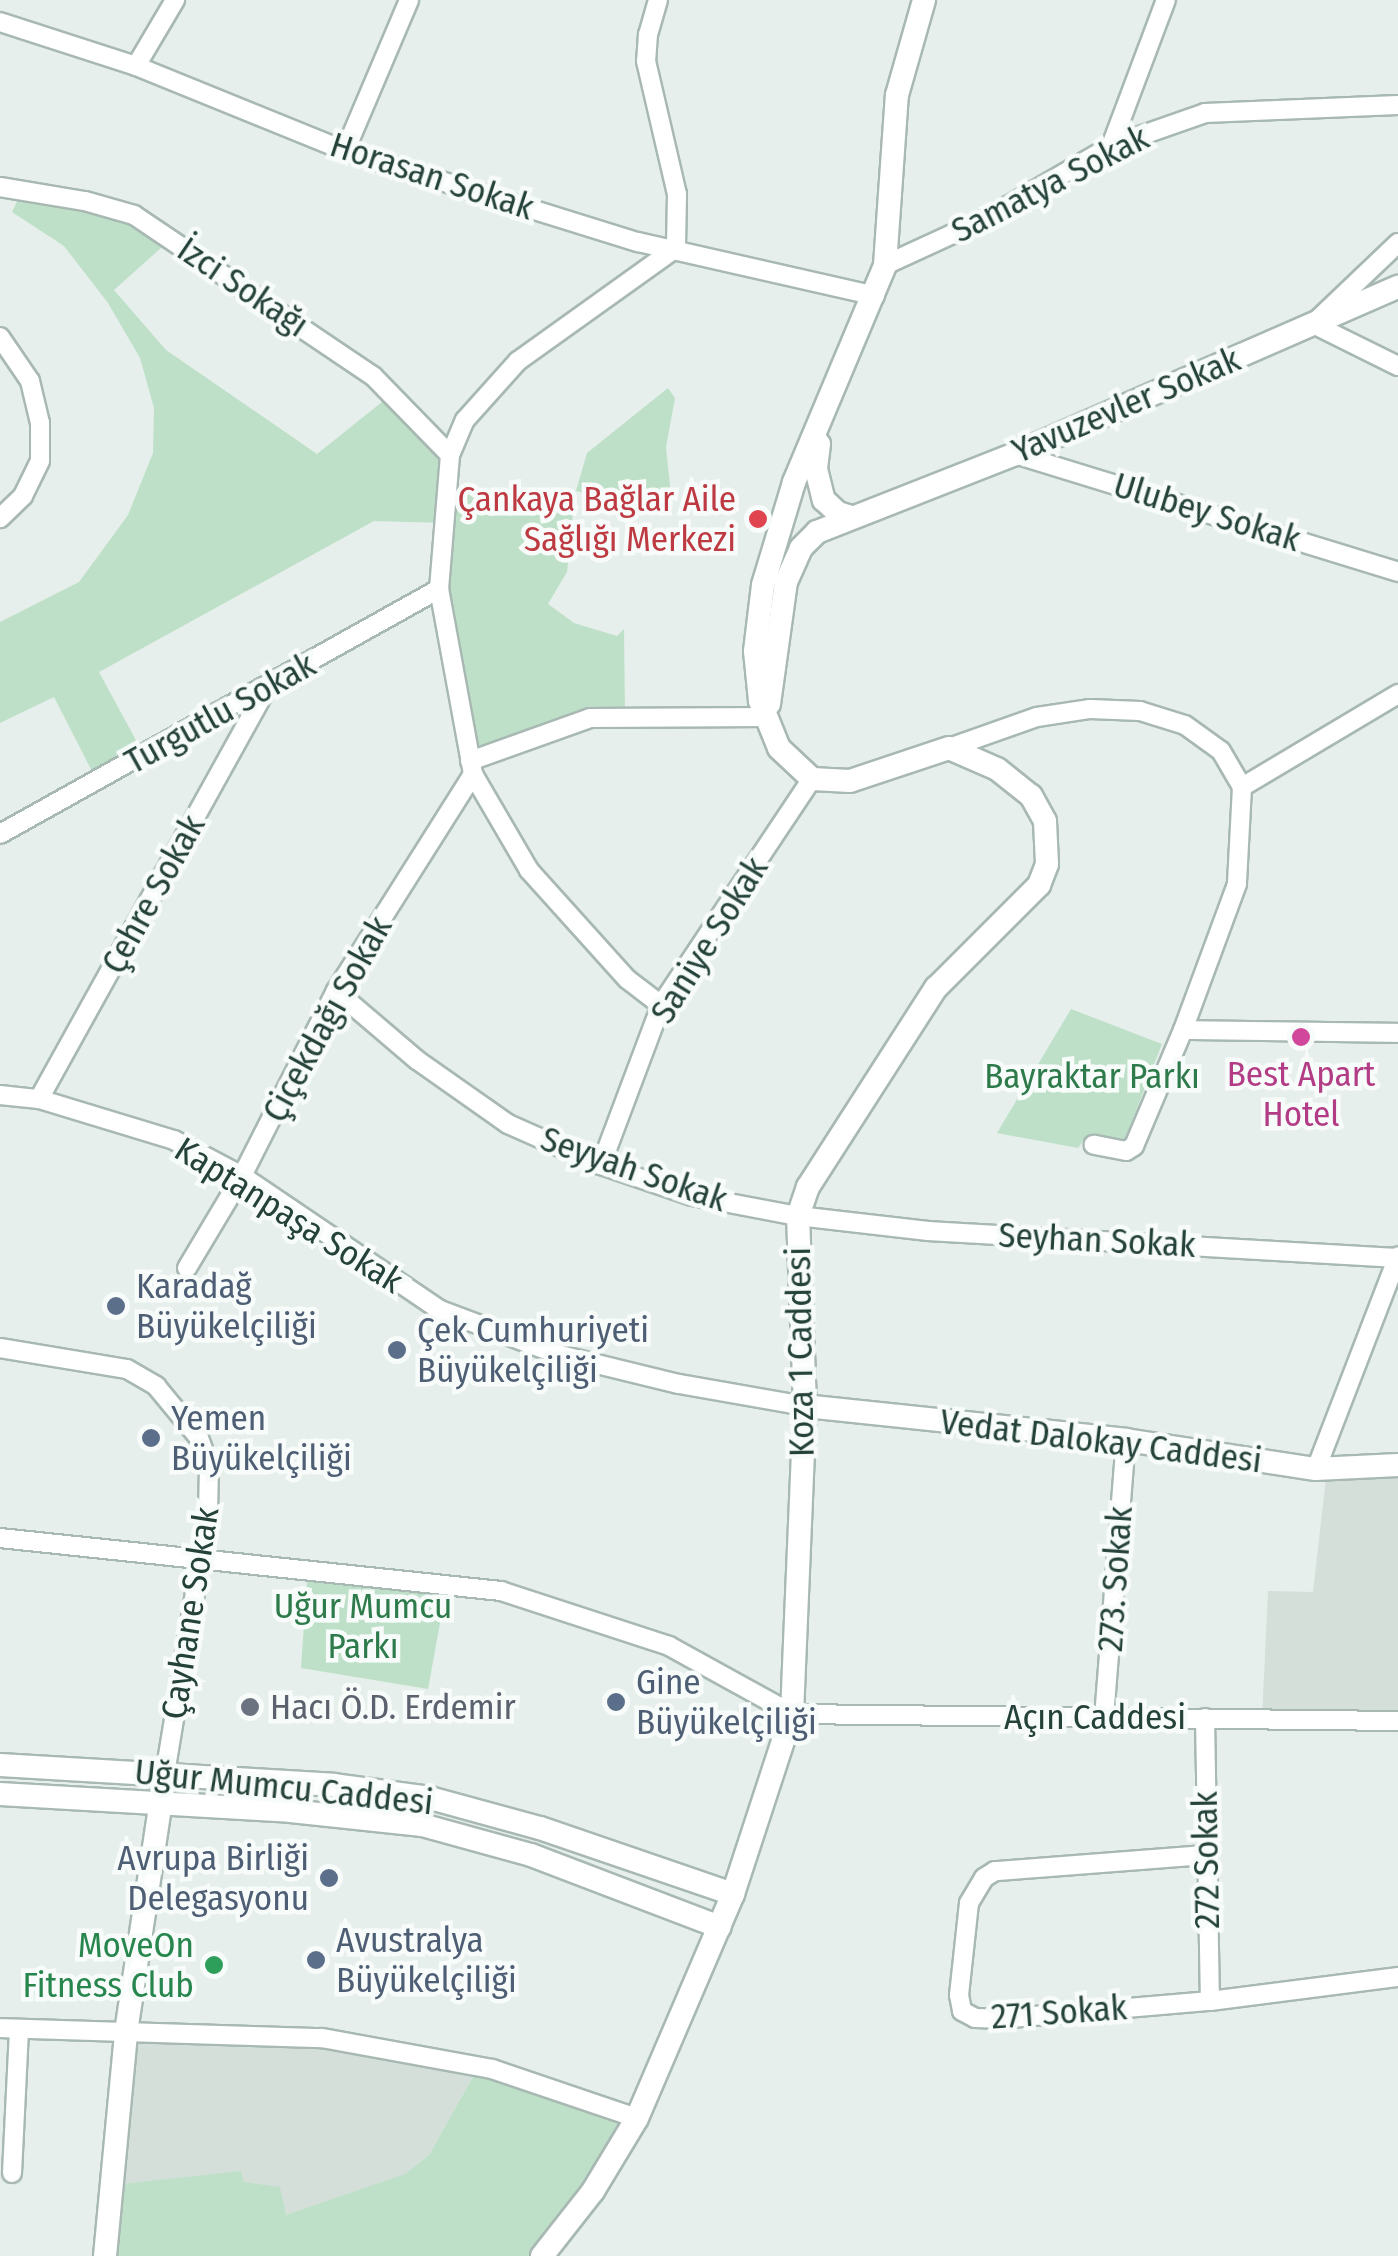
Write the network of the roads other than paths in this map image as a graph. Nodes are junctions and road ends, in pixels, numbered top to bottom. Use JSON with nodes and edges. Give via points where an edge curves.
{"nodes":[{"id":1,"x":175,"y":0,"type":"edge"},
{"id":2,"x":409,"y":0,"type":"edge"},
{"id":3,"x":658,"y":0,"type":"edge"},
{"id":4,"x":924,"y":0,"type":"edge"},
{"id":5,"x":1166,"y":0,"type":"edge"},
{"id":6,"x":0,"y":22,"type":"edge"},
{"id":7,"x":136,"y":66,"type":"junction"},
{"id":8,"x":1398,"y":106,"type":"edge"},
{"id":9,"x":1111,"y":146,"type":"junction"},
{"id":10,"x":345,"y":151,"type":"junction"},
{"id":11,"x":0,"y":187,"type":"edge"},
{"id":12,"x":1398,"y":242,"type":"edge"},
{"id":13,"x":676,"y":248,"type":"junction"},
{"id":14,"x":886,"y":265,"type":"junction"},
{"id":15,"x":1398,"y":287,"type":"edge"},
{"id":16,"x":875,"y":296,"type":"junction"},
{"id":17,"x":1313,"y":324,"type":"junction"},
{"id":18,"x":0,"y":337,"type":"edge"},
{"id":19,"x":1398,"y":366,"type":"edge"},
{"id":20,"x":823,"y":421,"type":"junction"},
{"id":21,"x":1016,"y":454,"type":"junction"},
{"id":22,"x":450,"y":455,"type":"junction"},
{"id":23,"x":851,"y":517,"type":"junction"},
{"id":24,"x":0,"y":518,"type":"edge"},
{"id":25,"x":1398,"y":572,"type":"edge"},
{"id":26,"x":439,"y":589,"type":"junction"},
{"id":27,"x":266,"y":688,"type":"junction"},
{"id":28,"x":1398,"y":694,"type":"edge"},
{"id":29,"x":767,"y":717,"type":"junction"},
{"id":30,"x":949,"y":748,"type":"junction"},
{"id":31,"x":472,"y":767,"type":"junction"},
{"id":32,"x":812,"y":780,"type":"junction"},
{"id":33,"x":1242,"y":787,"type":"junction"},
{"id":34,"x":0,"y":834,"type":"edge"},
{"id":35,"x":336,"y":991,"type":"junction"},
{"id":36,"x":660,"y":1005,"type":"junction"},
{"id":37,"x":1183,"y":1030,"type":"junction"},
{"id":38,"x":1398,"y":1033,"type":"edge"},
{"id":39,"x":0,"y":1095,"type":"edge"},
{"id":40,"x":39,"y":1100,"type":"junction"},
{"id":41,"x":1094,"y":1146,"type":"dead end"},
{"id":42,"x":601,"y":1165,"type":"junction"},
{"id":43,"x":242,"y":1176,"type":"junction"},
{"id":44,"x":798,"y":1216,"type":"junction"},
{"id":45,"x":1398,"y":1258,"type":"edge"},
{"id":46,"x":187,"y":1268,"type":"dead end"},
{"id":47,"x":0,"y":1348,"type":"edge"},
{"id":48,"x":804,"y":1406,"type":"junction"},
{"id":49,"x":1126,"y":1440,"type":"junction"},
{"id":50,"x":1398,"y":1465,"type":"edge"},
{"id":51,"x":1316,"y":1469,"type":"junction"},
{"id":52,"x":0,"y":1538,"type":"edge"},
{"id":53,"x":202,"y":1556,"type":"junction"},
{"id":54,"x":792,"y":1714,"type":"junction"},
{"id":55,"x":1104,"y":1718,"type":"junction"},
{"id":56,"x":1205,"y":1718,"type":"junction"},
{"id":57,"x":1398,"y":1721,"type":"edge"},
{"id":58,"x":0,"y":1765,"type":"edge"},
{"id":59,"x":165,"y":1774,"type":"junction"},
{"id":60,"x":0,"y":1794,"type":"edge"},
{"id":61,"x":161,"y":1804,"type":"junction"},
{"id":62,"x":1205,"y":1855,"type":"junction"},
{"id":63,"x":733,"y":1894,"type":"junction"},
{"id":64,"x":720,"y":1927,"type":"junction"},
{"id":65,"x":1398,"y":1978,"type":"edge"},
{"id":66,"x":1210,"y":2001,"type":"junction"},
{"id":67,"x":9,"y":2028,"type":"edge"},
{"id":68,"x":126,"y":2032,"type":"junction"},
{"id":69,"x":637,"y":2118,"type":"junction"},
{"id":70,"x":12,"y":2172,"type":"dead end"},
{"id":71,"x":543,"y":2254,"type":"edge"},
{"id":72,"x":105,"y":2256,"type":"edge"}],
"edges":[{"from":1,"to":7,"type":"street"},
{"from":2,"to":10,"type":"street"},
{"from":3,"to":13,"type":"street","via":[[646,62],[676,194]]},
{"from":4,"to":14,"type":"main road","via":[[897,95]]},
{"from":5,"to":9,"type":"street"},
{"from":6,"to":7,"type":"street","name":"Horasan Sokak"},
{"from":7,"to":10,"type":"street","name":"Horasan Sokak"},
{"from":8,"to":9,"type":"street","name":"Samatya Sokak","via":[[1204,114]]},
{"from":9,"to":14,"type":"street","name":"Samatya Sokak","via":[[987,218]]},
{"from":10,"to":13,"type":"street","name":"Horasan Sokak"},
{"from":11,"to":22,"type":"street","name":"İzci Sokağı","via":[[134,215],[373,376]]},
{"from":12,"to":17,"type":"street"},
{"from":13,"to":16,"type":"street","name":"Horasan Sokak"},
{"from":13,"to":22,"type":"street","via":[[518,361],[464,420]]},
{"from":14,"to":16,"type":"main road"},
{"from":15,"to":17,"type":"main road","name":"Yavuzevler Sokak"},
{"from":16,"to":20,"type":"main road"},
{"from":17,"to":19,"type":"street"},
{"from":17,"to":21,"type":"main road","name":"Yavuzevler Sokak"},
{"from":18,"to":24,"type":"street","via":[[30,381],[40,461],[23,496]]},
{"from":20,"to":23,"type":"main road","via":[[818,484],[830,508]]},
{"from":20,"to":29,"type":"main road","via":[[780,520],[763,585],[754,651]]},
{"from":21,"to":23,"type":"main road","name":"Yavuzevler Sokak"},
{"from":21,"to":25,"type":"street","name":"Ulubey Sokak"},
{"from":22,"to":26,"type":"street"},
{"from":23,"to":29,"type":"main road","name":"Yavuzevler Sokak","via":[[817,532],[794,562],[781,601]]},
{"from":26,"to":27,"type":"street","name":"Turgutlu Sokak"},
{"from":26,"to":31,"type":"street"},
{"from":27,"to":34,"type":"street","name":"Turgutlu Sokak"},
{"from":27,"to":40,"type":"street","name":"Çehre Sokak"},
{"from":28,"to":33,"type":"street"},
{"from":29,"to":31,"type":"street","via":[[590,718],[547,730]]},
{"from":29,"to":32,"type":"main road","via":[[780,748]]},
{"from":30,"to":32,"type":"main road","via":[[850,782]]},
{"from":30,"to":33,"type":"street","via":[[1037,717],[1140,710],[1185,725],[1221,750]]},
{"from":30,"to":44,"type":"main road","name":"Koza 1 Caddesi","via":[[997,768],[1031,796],[1044,821],[1047,864],[1038,885],[936,988],[830,1147]]},
{"from":31,"to":35,"type":"street","name":"Çiçekdağı Sokak"},
{"from":31,"to":36,"type":"street","via":[[529,870],[601,953]]},
{"from":32,"to":36,"type":"street","name":"Saniye Sokak"},
{"from":33,"to":37,"type":"street","via":[[1236,884]]},
{"from":35,"to":42,"type":"street","name":"Seyyah Sokak","via":[[416,1060],[508,1124]]},
{"from":35,"to":43,"type":"street","name":"Çiçekdağı Sokak"},
{"from":36,"to":42,"type":"street","name":"Saniye Sokak"},
{"from":37,"to":38,"type":"street"},
{"from":37,"to":41,"type":"street","via":[[1134,1146]]},
{"from":39,"to":40,"type":"street","name":"Kaptanpaşa Sokak"},
{"from":40,"to":43,"type":"street","name":"Kaptanpaşa Sokak","via":[[174,1140]]},
{"from":42,"to":44,"type":"street","name":"Seyyah Sokak","via":[[692,1196]]},
{"from":43,"to":46,"type":"street","name":"Çiçekdağı Sokak"},
{"from":43,"to":48,"type":"street","name":"Kaptanpaşa Sokak","via":[[440,1310],[560,1355]]},
{"from":44,"to":45,"type":"street","name":"Seyhan Sokak","via":[[928,1231]]},
{"from":44,"to":48,"type":"main road","name":"Koza 1 Caddesi"},
{"from":45,"to":51,"type":"street"},
{"from":47,"to":53,"type":"street","name":"Çayhane Sokak","via":[[126,1369],[169,1398],[199,1438],[209,1466]]},
{"from":48,"to":49,"type":"main road","name":"Vedat Dalokay Caddesi"},
{"from":48,"to":54,"type":"main road","name":"Koza 1 Caddesi"},
{"from":49,"to":51,"type":"main road","name":"Vedat Dalokay Caddesi"},
{"from":49,"to":55,"type":"street","name":"273. Sokak"},
{"from":50,"to":51,"type":"main road","name":"Vedat Dalokay Caddesi"},
{"from":52,"to":53,"type":"street"},
{"from":53,"to":54,"type":"street","via":[[501,1591],[669,1646]]},
{"from":53,"to":59,"type":"street","name":"Çayhane Sokak"},
{"from":54,"to":55,"type":"street","name":"Açın Caddesi"},
{"from":54,"to":63,"type":"main road","name":"Koza 1 Caddesi"},
{"from":55,"to":56,"type":"street","name":"Açın Caddesi"},
{"from":56,"to":57,"type":"street","name":"Açın Caddesi"},
{"from":56,"to":62,"type":"street","name":"272 Sokak"},
{"from":58,"to":59,"type":"main road","name":"Uğur Mumcu Caddesi"},
{"from":59,"to":61,"type":"main road","name":"Çayhane Sokak"},
{"from":59,"to":63,"type":"main road","name":"Uğur Mumcu Caddesi","via":[[430,1798]]},
{"from":60,"to":61,"type":"main road","name":"Uğur Mumcu Caddesi"},
{"from":61,"to":64,"type":"main road","name":"Uğur Mumcu Caddesi","via":[[422,1825],[530,1855]]},
{"from":61,"to":68,"type":"main road","name":"Çayhane Sokak"},
{"from":62,"to":66,"type":"street","name":"272 Sokak"},
{"from":62,"to":66,"type":"street","name":"271 Sokak","via":[[994,1871],[974,1888],[960,1995],[962,2011],[999,2019]]},
{"from":63,"to":64,"type":"main road","name":"Koza 1 Caddesi"},
{"from":64,"to":69,"type":"main road","name":"Koza 1 Caddesi"},
{"from":65,"to":66,"type":"street","name":"271 Sokak"},
{"from":67,"to":68,"type":"street"},
{"from":67,"to":70,"type":"street"},
{"from":68,"to":69,"type":"street","via":[[296,2035],[407,2051],[492,2069]]},
{"from":68,"to":72,"type":"main road","name":"Çayhane Sokak"},
{"from":69,"to":71,"type":"main road","name":"Koza 1 Caddesi","via":[[594,2191]]}]}
